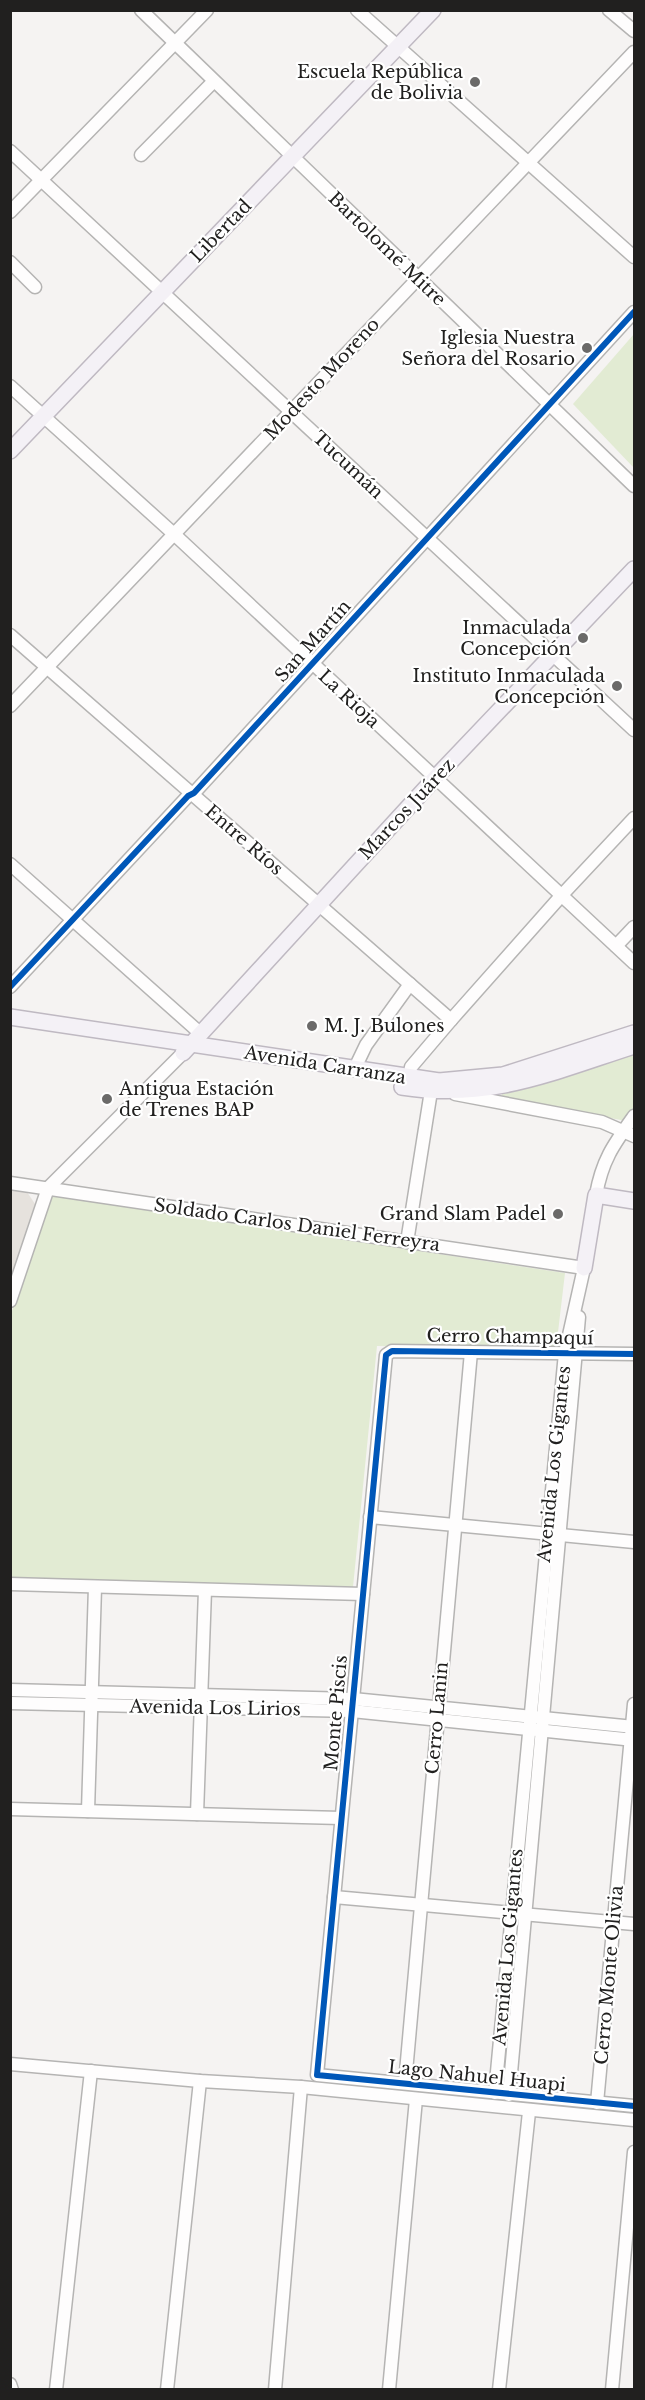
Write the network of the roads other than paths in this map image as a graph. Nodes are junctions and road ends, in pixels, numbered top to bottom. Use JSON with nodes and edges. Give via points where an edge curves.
{"nodes":[{"id":1,"x":141,"y":10,"type":"edge"},
{"id":2,"x":207,"y":10,"type":"edge"},
{"id":3,"x":357,"y":10,"type":"edge"},
{"id":4,"x":433,"y":10,"type":"edge"},
{"id":5,"x":609,"y":10,"type":"edge"},
{"id":6,"x":634,"y":31,"type":"edge"},
{"id":7,"x":176,"y":45,"type":"junction"},
{"id":8,"x":398,"y":46,"type":"junction"},
{"id":9,"x":634,"y":52,"type":"edge"},
{"id":10,"x":213,"y":82,"type":"junction"},
{"id":11,"x":10,"y":151,"type":"edge"},
{"id":12,"x":141,"y":154,"type":"dead end"},
{"id":13,"x":291,"y":158,"type":"junction"},
{"id":14,"x":528,"y":162,"type":"junction"},
{"id":15,"x":41,"y":180,"type":"junction"},
{"id":16,"x":10,"y":212,"type":"edge"},
{"id":17,"x":634,"y":257,"type":"edge"},
{"id":18,"x":10,"y":262,"type":"edge"},
{"id":19,"x":417,"y":278,"type":"junction"},
{"id":20,"x":35,"y":286,"type":"dead end"},
{"id":21,"x":162,"y":293,"type":"junction"},
{"id":22,"x":634,"y":312,"type":"edge"},
{"id":23,"x":10,"y":386,"type":"edge"},
{"id":24,"x":550,"y":405,"type":"junction"},
{"id":25,"x":290,"y":412,"type":"junction"},
{"id":26,"x":44,"y":417,"type":"junction"},
{"id":27,"x":10,"y":451,"type":"edge"},
{"id":28,"x":634,"y":486,"type":"edge"},
{"id":29,"x":175,"y":535,"type":"junction"},
{"id":30,"x":427,"y":538,"type":"junction"},
{"id":31,"x":634,"y":569,"type":"edge"},
{"id":32,"x":10,"y":635,"type":"edge"},
{"id":33,"x":554,"y":655,"type":"junction"},
{"id":34,"x":312,"y":665,"type":"junction"},
{"id":35,"x":47,"y":667,"type":"junction"},
{"id":36,"x":10,"y":706,"type":"edge"},
{"id":37,"x":634,"y":730,"type":"edge"},
{"id":38,"x":435,"y":778,"type":"junction"},
{"id":39,"x":191,"y":795,"type":"junction"},
{"id":40,"x":634,"y":818,"type":"edge"},
{"id":41,"x":10,"y":864,"type":"edge"},
{"id":42,"x":561,"y":896,"type":"junction"},
{"id":43,"x":318,"y":905,"type":"junction"},
{"id":44,"x":73,"y":921,"type":"junction"},
{"id":45,"x":634,"y":927,"type":"edge"},
{"id":46,"x":616,"y":946,"type":"junction"},
{"id":47,"x":634,"y":963,"type":"edge"},
{"id":48,"x":410,"y":984,"type":"junction"},
{"id":49,"x":10,"y":987,"type":"edge"},
{"id":50,"x":10,"y":1017,"type":"edge"},
{"id":51,"x":451,"y":1020,"type":"junction"},
{"id":52,"x":10,"y":1028,"type":"edge"},
{"id":53,"x":634,"y":1033,"type":"edge"},
{"id":54,"x":190,"y":1044,"type":"junction"},
{"id":55,"x":634,"y":1046,"type":"edge"},
{"id":56,"x":354,"y":1070,"type":"junction"},
{"id":57,"x":411,"y":1084,"type":"junction"},
{"id":58,"x":436,"y":1092,"type":"junction"},
{"id":59,"x":634,"y":1116,"type":"edge"},
{"id":60,"x":629,"y":1134,"type":"edge"},
{"id":61,"x":10,"y":1183,"type":"edge"},
{"id":62,"x":48,"y":1188,"type":"junction"},
{"id":63,"x":596,"y":1195,"type":"junction"},
{"id":64,"x":634,"y":1201,"type":"edge"},
{"id":65,"x":407,"y":1242,"type":"junction"},
{"id":66,"x":584,"y":1268,"type":"junction"},
{"id":67,"x":10,"y":1301,"type":"edge"},
{"id":68,"x":471,"y":1352,"type":"junction"},
{"id":69,"x":570,"y":1353,"type":"junction"},
{"id":70,"x":634,"y":1354,"type":"edge"},
{"id":71,"x":386,"y":1355,"type":"joint"},
{"id":72,"x":370,"y":1517,"type":"junction"},
{"id":73,"x":455,"y":1524,"type":"junction"},
{"id":74,"x":546,"y":1534,"type":"junction"},
{"id":75,"x":559,"y":1535,"type":"junction"},
{"id":76,"x":634,"y":1542,"type":"edge"},
{"id":77,"x":10,"y":1584,"type":"edge"},
{"id":78,"x":95,"y":1587,"type":"junction"},
{"id":79,"x":205,"y":1590,"type":"junction"},
{"id":80,"x":363,"y":1594,"type":"junction"},
{"id":81,"x":10,"y":1690,"type":"edge"},
{"id":82,"x":91,"y":1699,"type":"junction"},
{"id":83,"x":201,"y":1701,"type":"junction"},
{"id":84,"x":10,"y":1703,"type":"edge"},
{"id":85,"x":634,"y":1704,"type":"edge"},
{"id":86,"x":352,"y":1705,"type":"junction"},
{"id":87,"x":438,"y":1714,"type":"junction"},
{"id":88,"x":535,"y":1724,"type":"junction"},
{"id":89,"x":633,"y":1733,"type":"edge"},
{"id":90,"x":10,"y":1809,"type":"edge"},
{"id":91,"x":88,"y":1811,"type":"junction"},
{"id":92,"x":198,"y":1814,"type":"junction"},
{"id":93,"x":341,"y":1818,"type":"junction"},
{"id":94,"x":334,"y":1897,"type":"junction"},
{"id":95,"x":420,"y":1904,"type":"junction"},
{"id":96,"x":511,"y":1913,"type":"junction"},
{"id":97,"x":525,"y":1915,"type":"junction"},
{"id":98,"x":614,"y":1923,"type":"junction"},
{"id":99,"x":634,"y":1924,"type":"edge"},
{"id":100,"x":10,"y":2064,"type":"edge"},
{"id":101,"x":91,"y":2071,"type":"junction"},
{"id":102,"x":317,"y":2074,"type":"joint"},
{"id":103,"x":200,"y":2081,"type":"junction"},
{"id":104,"x":405,"y":2084,"type":"junction"},
{"id":105,"x":301,"y":2087,"type":"junction"},
{"id":106,"x":502,"y":2094,"type":"junction"},
{"id":107,"x":416,"y":2099,"type":"junction"},
{"id":108,"x":597,"y":2103,"type":"junction"},
{"id":109,"x":634,"y":2106,"type":"edge"},
{"id":110,"x":500,"y":2109,"type":"junction"},
{"id":111,"x":529,"y":2112,"type":"junction"},
{"id":112,"x":634,"y":2120,"type":"edge"},
{"id":113,"x":634,"y":2152,"type":"edge"},
{"id":114,"x":10,"y":2384,"type":"edge"},
{"id":115,"x":12,"y":2390,"type":"edge"},
{"id":116,"x":56,"y":2390,"type":"edge"},
{"id":117,"x":167,"y":2390,"type":"edge"},
{"id":118,"x":275,"y":2390,"type":"edge"},
{"id":119,"x":389,"y":2390,"type":"edge"},
{"id":120,"x":499,"y":2390,"type":"edge"},
{"id":121,"x":612,"y":2390,"type":"edge"}],
"edges":[{"from":1,"to":7,"type":"street","name":"Bartolomé Mitre"},
{"from":2,"to":7,"type":"street"},
{"from":3,"to":8,"type":"street"},
{"from":4,"to":8,"type":"main road","name":"Libertad"},
{"from":5,"to":6,"type":"street"},
{"from":7,"to":10,"type":"street","name":"Bartolomé Mitre"},
{"from":7,"to":15,"type":"street"},
{"from":8,"to":13,"type":"main road","name":"Libertad"},
{"from":8,"to":14,"type":"street"},
{"from":9,"to":14,"type":"street","name":"Modesto Moreno"},
{"from":10,"to":12,"type":"street"},
{"from":10,"to":13,"type":"street","name":"Bartolomé Mitre"},
{"from":11,"to":15,"type":"street","name":"Tucumán"},
{"from":13,"to":19,"type":"street","name":"Bartolomé Mitre"},
{"from":13,"to":21,"type":"main road","name":"Libertad"},
{"from":14,"to":17,"type":"street"},
{"from":14,"to":19,"type":"street","name":"Modesto Moreno"},
{"from":15,"to":16,"type":"street"},
{"from":15,"to":21,"type":"street","name":"Tucumán"},
{"from":18,"to":20,"type":"street"},
{"from":19,"to":24,"type":"street","name":"Bartolomé Mitre"},
{"from":19,"to":25,"type":"street","name":"Modesto Moreno"},
{"from":21,"to":25,"type":"street","name":"Tucumán"},
{"from":21,"to":26,"type":"main road","name":"Libertad"},
{"from":22,"to":24,"type":"street","name":"San Martín"},
{"from":23,"to":26,"type":"street","name":"La Rioja"},
{"from":24,"to":28,"type":"street","name":"Bartolomé Mitre"},
{"from":24,"to":30,"type":"street","name":"San Martín"},
{"from":25,"to":29,"type":"street","name":"Modesto Moreno"},
{"from":25,"to":30,"type":"street","name":"Tucumán"},
{"from":26,"to":27,"type":"main road","name":"Libertad"},
{"from":26,"to":29,"type":"street","name":"La Rioja"},
{"from":29,"to":34,"type":"street","name":"La Rioja"},
{"from":29,"to":35,"type":"street","name":"Modesto Moreno"},
{"from":30,"to":33,"type":"street","name":"Tucumán"},
{"from":30,"to":34,"type":"street","name":"San Martín"},
{"from":31,"to":33,"type":"main road","name":"Marcos Juárez"},
{"from":32,"to":35,"type":"street","name":"Entre Ríos"},
{"from":33,"to":37,"type":"street","name":"Tucumán"},
{"from":33,"to":38,"type":"main road","name":"Marcos Juárez"},
{"from":34,"to":38,"type":"street","name":"La Rioja"},
{"from":34,"to":39,"type":"street","name":"San Martín"},
{"from":35,"to":36,"type":"street","name":"Modesto Moreno"},
{"from":35,"to":39,"type":"street","name":"Entre Ríos"},
{"from":38,"to":42,"type":"street","name":"La Rioja"},
{"from":38,"to":43,"type":"main road","name":"Marcos Juárez"},
{"from":39,"to":43,"type":"street","name":"Entre Ríos"},
{"from":39,"to":44,"type":"street","name":"San Martín"},
{"from":40,"to":42,"type":"street"},
{"from":41,"to":44,"type":"street"},
{"from":42,"to":46,"type":"street","name":"La Rioja"},
{"from":42,"to":51,"type":"street"},
{"from":43,"to":48,"type":"street","name":"Entre Ríos"},
{"from":43,"to":54,"type":"main road","name":"Marcos Juárez"},
{"from":44,"to":49,"type":"street","name":"San Martín"},
{"from":44,"to":54,"type":"street"},
{"from":45,"to":46,"type":"street"},
{"from":46,"to":47,"type":"street","name":"La Rioja"},
{"from":48,"to":51,"type":"street","name":"Entre Ríos"},
{"from":48,"to":56,"type":"street","via":[[366,1045]]},
{"from":50,"to":54,"type":"main road","name":"Avenida Carranza"},
{"from":51,"to":57,"type":"street","via":[[411,1067]]},
{"from":52,"to":54,"type":"main road","name":"Avenida Carranza"},
{"from":53,"to":57,"type":"main road","name":"Avenida Carranza","via":[[503,1075]]},
{"from":54,"to":56,"type":"main road","name":"Avenida Carranza"},
{"from":54,"to":57,"type":"main road","name":"Avenida Carranza"},
{"from":54,"to":62,"type":"street"},
{"from":55,"to":58,"type":"main road","name":"Avenida Carranza","via":[[508,1086]]},
{"from":56,"to":57,"type":"main road","name":"Avenida Carranza"},
{"from":57,"to":58,"type":"main road","name":"Avenida Carranza"},
{"from":58,"to":60,"type":"street","via":[[602,1122]]},
{"from":58,"to":65,"type":"street"},
{"from":59,"to":60,"type":"street"},
{"from":60,"to":63,"type":"street","via":[[603,1163]]},
{"from":61,"to":62,"type":"street","name":"Soldado Carlos Daniel Ferreyra"},
{"from":62,"to":65,"type":"street","name":"Soldado Carlos Daniel Ferreyra"},
{"from":62,"to":67,"type":"street"},
{"from":63,"to":64,"type":"main road"},
{"from":63,"to":66,"type":"main road"},
{"from":65,"to":66,"type":"street","name":"Soldado Carlos Daniel Ferreyra"},
{"from":66,"to":69,"type":"street","name":"Avenida Los Gigantes"},
{"from":68,"to":69,"type":"street","name":"Cerro Champaquí"},
{"from":68,"to":71,"type":"street","name":"Cerro Champaquí","via":[[392,1351]]},
{"from":68,"to":73,"type":"street","name":"Cerro Lanin"},
{"from":69,"to":70,"type":"street","name":"Cerro Champaquí"},
{"from":69,"to":74,"type":"street","name":"Avenida Los Gigantes"},
{"from":69,"to":75,"type":"street","name":"Avenida Los Gigantes"},
{"from":71,"to":72,"type":"street","name":"Monte Piscis"},
{"from":72,"to":73,"type":"street"},
{"from":72,"to":80,"type":"street","name":"Monte Piscis"},
{"from":73,"to":74,"type":"street"},
{"from":73,"to":87,"type":"street","name":"Cerro Lanin"},
{"from":74,"to":75,"type":"street"},
{"from":74,"to":88,"type":"street","name":"Avenida Los Gigantes"},
{"from":75,"to":76,"type":"street"},
{"from":75,"to":88,"type":"street","name":"Avenida Los Gigantes"},
{"from":77,"to":78,"type":"street"},
{"from":78,"to":79,"type":"street"},
{"from":78,"to":82,"type":"street"},
{"from":79,"to":80,"type":"street"},
{"from":79,"to":83,"type":"street"},
{"from":80,"to":86,"type":"street","name":"Monte Piscis"},
{"from":81,"to":82,"type":"street","name":"Avenida Los Lirios"},
{"from":82,"to":83,"type":"street","name":"Avenida Los Lirios"},
{"from":82,"to":84,"type":"street","name":"Avenida Los Lirios"},
{"from":82,"to":91,"type":"street"},
{"from":83,"to":86,"type":"street","name":"Avenida Los Lirios"},
{"from":83,"to":92,"type":"street"},
{"from":85,"to":89,"type":"street","name":"Cerro Monte Olivia"},
{"from":86,"to":87,"type":"street","name":"Avenida Los Lirios"},
{"from":86,"to":93,"type":"street","name":"Monte Piscis"},
{"from":87,"to":88,"type":"street","name":"Avenida Los Lirios"},
{"from":87,"to":95,"type":"street","name":"Cerro Lanin"},
{"from":88,"to":89,"type":"street","name":"Avenida Los Lirios"},
{"from":88,"to":96,"type":"street","name":"Avenida Los Gigantes"},
{"from":88,"to":97,"type":"street","name":"Avenida Los Gigantes"},
{"from":89,"to":98,"type":"street","name":"Cerro Monte Olivia"},
{"from":90,"to":91,"type":"street"},
{"from":91,"to":92,"type":"street"},
{"from":92,"to":93,"type":"street"},
{"from":93,"to":94,"type":"street","name":"Monte Piscis"},
{"from":94,"to":95,"type":"street"},
{"from":94,"to":102,"type":"street","name":"Monte Piscis"},
{"from":95,"to":96,"type":"street"},
{"from":95,"to":104,"type":"street","name":"Cerro Lanin"},
{"from":96,"to":97,"type":"street"},
{"from":96,"to":106,"type":"street","name":"Avenida Los Gigantes"},
{"from":97,"to":98,"type":"street"},
{"from":97,"to":106,"type":"street","name":"Avenida Los Gigantes"},
{"from":98,"to":99,"type":"street"},
{"from":98,"to":108,"type":"street","name":"Cerro Monte Olivia"},
{"from":100,"to":101,"type":"street","name":"Lago Nahuel Huapi"},
{"from":101,"to":103,"type":"street","name":"Lago Nahuel Huapi"},
{"from":101,"to":116,"type":"street"},
{"from":102,"to":104,"type":"street","name":"Lago Nahuel Huapi"},
{"from":103,"to":105,"type":"street","name":"Lago Nahuel Huapi"},
{"from":103,"to":117,"type":"street"},
{"from":104,"to":106,"type":"street","name":"Lago Nahuel Huapi"},
{"from":105,"to":107,"type":"street","name":"Lago Nahuel Huapi"},
{"from":105,"to":118,"type":"street"},
{"from":106,"to":108,"type":"street","name":"Lago Nahuel Huapi"},
{"from":106,"to":110,"type":"street"},
{"from":107,"to":110,"type":"street","name":"Lago Nahuel Huapi"},
{"from":107,"to":119,"type":"street"},
{"from":108,"to":109,"type":"street","name":"Lago Nahuel Huapi"},
{"from":110,"to":111,"type":"street","name":"Lago Nahuel Huapi"},
{"from":111,"to":112,"type":"street","name":"Lago Nahuel Huapi"},
{"from":111,"to":120,"type":"street"},
{"from":113,"to":121,"type":"street"},
{"from":114,"to":115,"type":"street"}]}
